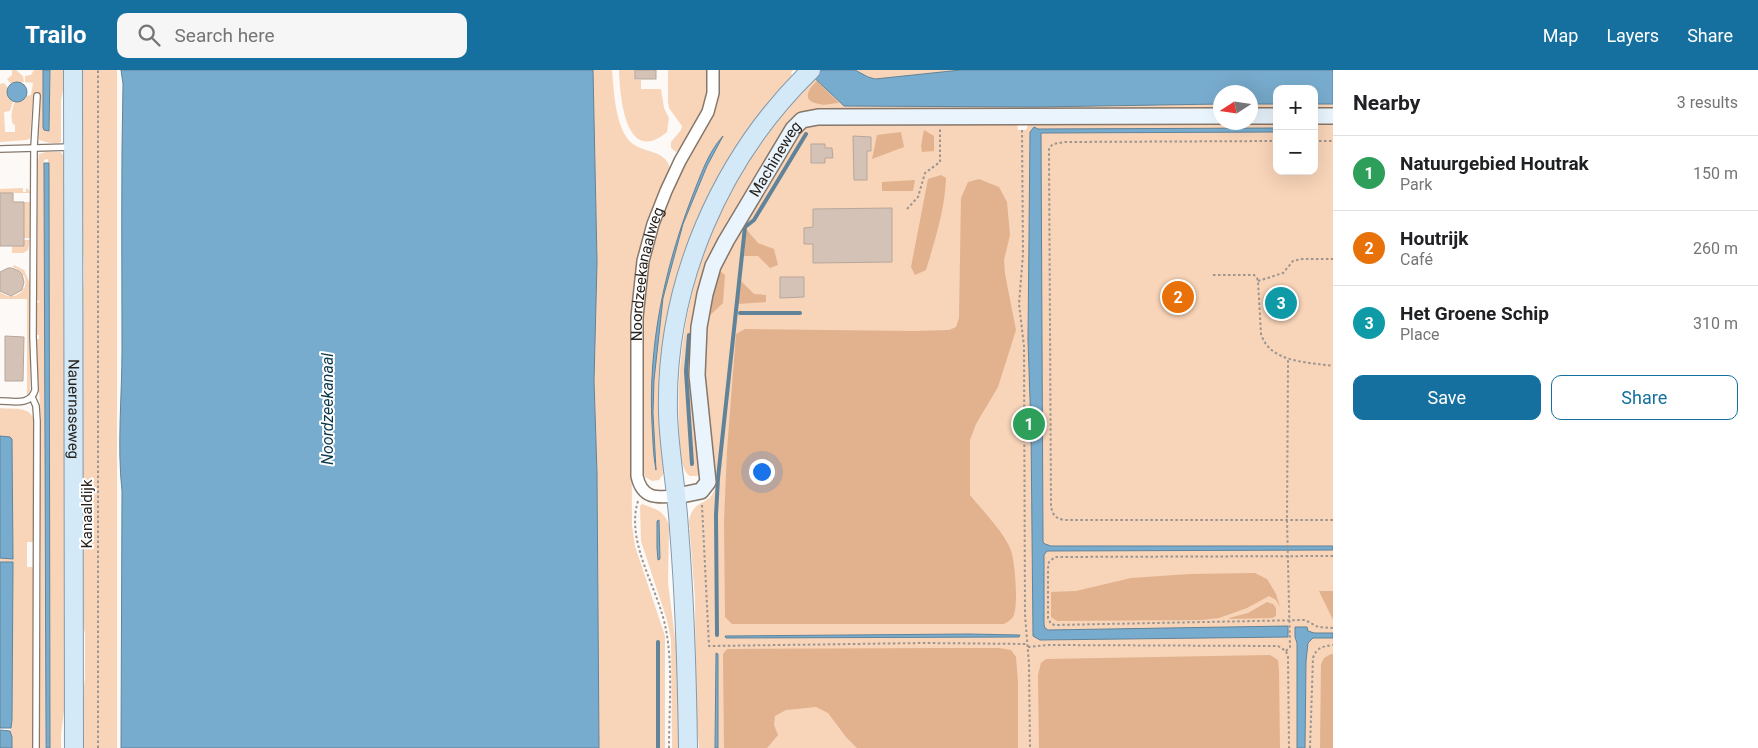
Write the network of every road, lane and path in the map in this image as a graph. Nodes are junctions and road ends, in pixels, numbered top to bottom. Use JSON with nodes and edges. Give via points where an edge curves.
{"nodes":[{"id":1,"x":73,"y":70,"type":"edge"},
{"id":2,"x":98,"y":70,"type":"edge"},
{"id":3,"x":713,"y":70,"type":"edge"},
{"id":4,"x":805,"y":76,"type":"edge"},
{"id":5,"x":37,"y":96,"type":"dead end"},
{"id":6,"x":1213,"y":116,"type":"edge"},
{"id":7,"x":1258,"y":116,"type":"edge"},
{"id":8,"x":1273,"y":116,"type":"edge"},
{"id":9,"x":1318,"y":116,"type":"edge"},
{"id":10,"x":1333,"y":116,"type":"edge"},
{"id":11,"x":1022,"y":117,"type":"junction"},
{"id":12,"x":940,"y":118,"type":"junction"},
{"id":13,"x":1273,"y":141,"type":"edge"},
{"id":14,"x":1318,"y":141,"type":"edge"},
{"id":15,"x":1333,"y":141,"type":"edge"},
{"id":16,"x":34,"y":147,"type":"junction"},
{"id":17,"x":73,"y":147,"type":"junction"},
{"id":18,"x":0,"y":149,"type":"edge"},
{"id":19,"x":908,"y":209,"type":"dead end"},
{"id":20,"x":1333,"y":259,"type":"edge"},
{"id":21,"x":1213,"y":275,"type":"dead end"},
{"id":22,"x":1258,"y":281,"type":"junction"},
{"id":23,"x":1288,"y":359,"type":"junction"},
{"id":24,"x":1333,"y":366,"type":"edge"},
{"id":25,"x":32,"y":397,"type":"junction"},
{"id":26,"x":0,"y":401,"type":"edge"},
{"id":27,"x":642,"y":490,"type":"junction"},
{"id":28,"x":701,"y":491,"type":"junction"},
{"id":29,"x":677,"y":496,"type":"junction"},
{"id":30,"x":1287,"y":520,"type":"junction"},
{"id":31,"x":1333,"y":520,"type":"edge"},
{"id":32,"x":1288,"y":556,"type":"junction"},
{"id":33,"x":1333,"y":556,"type":"edge"},
{"id":34,"x":1289,"y":621,"type":"junction"},
{"id":35,"x":1333,"y":628,"type":"edge"},
{"id":36,"x":1027,"y":646,"type":"junction"},
{"id":37,"x":1333,"y":646,"type":"edge"},
{"id":38,"x":1286,"y":652,"type":"junction"},
{"id":39,"x":36,"y":748,"type":"edge"},
{"id":40,"x":74,"y":748,"type":"edge"},
{"id":41,"x":98,"y":748,"type":"edge"},
{"id":42,"x":669,"y":748,"type":"edge"},
{"id":43,"x":688,"y":748,"type":"edge"},
{"id":44,"x":1030,"y":748,"type":"edge"},
{"id":45,"x":1289,"y":748,"type":"edge"},
{"id":46,"x":1310,"y":748,"type":"edge"}],
"edges":[{"from":1,"to":17,"type":"main road","name":"Nauernaseweg"},
{"from":2,"to":41,"type":"path","name":"Kanaaldijk"},
{"from":3,"to":27,"type":"street","name":"Noordzeekanaalweg","via":[[713,93],[708,112],[666,191],[653,224],[642,270],[636,353],[637,476]]},
{"from":4,"to":29,"type":"main road","via":[[759,129],[726,181],[702,232],[685,282],[673,340],[669,386],[669,431]]},
{"from":5,"to":16,"type":"lane"},
{"from":6,"to":11,"type":"street","name":"Machineweg"},
{"from":7,"to":8,"type":"street"},
{"from":9,"to":10,"type":"street"},
{"from":11,"to":12,"type":"street","name":"Machineweg"},
{"from":11,"to":36,"type":"path","via":[[1020,304],[1024,346]]},
{"from":12,"to":19,"type":"path","via":[[940,162],[925,173],[918,197]]},
{"from":12,"to":28,"type":"street","name":"Machineweg","via":[[806,118],[788,137],[730,233],[707,284],[697,358],[708,478]]},
{"from":13,"to":30,"type":"path","via":[[1065,142],[1049,148],[1051,507],[1057,519],[1064,520]]},
{"from":14,"to":15,"type":"path"},
{"from":16,"to":17,"type":"lane"},
{"from":16,"to":18,"type":"lane"},
{"from":16,"to":25,"type":"lane","via":[[35,390]]},
{"from":17,"to":40,"type":"main road","name":"Nauernaseweg"},
{"from":20,"to":22,"type":"path","via":[[1293,261],[1283,273]]},
{"from":21,"to":22,"type":"path","via":[[1254,275]]},
{"from":22,"to":23,"type":"path","via":[[1263,340],[1272,351]]},
{"from":23,"to":24,"type":"path"},
{"from":23,"to":30,"type":"path"},
{"from":25,"to":26,"type":"lane","via":[[24,401]]},
{"from":25,"to":39,"type":"lane","via":[[37,421]]},
{"from":27,"to":29,"type":"street","via":[[655,496]]},
{"from":27,"to":42,"type":"path","via":[[636,505],[638,542],[661,611],[668,645]]},
{"from":28,"to":29,"type":"street"},
{"from":28,"to":36,"type":"path","via":[[709,646],[925,643]]},
{"from":29,"to":43,"type":"main road"},
{"from":30,"to":31,"type":"path"},
{"from":30,"to":32,"type":"path"},
{"from":32,"to":33,"type":"path"},
{"from":32,"to":34,"type":"path"},
{"from":32,"to":34,"type":"path","via":[[1055,557],[1048,562],[1048,618],[1055,625]]},
{"from":34,"to":35,"type":"path","via":[[1305,620],[1318,627]]},
{"from":34,"to":38,"type":"path","via":[[1290,647]]},
{"from":36,"to":38,"type":"path","via":[[1273,645]]},
{"from":36,"to":44,"type":"path"},
{"from":37,"to":46,"type":"path","via":[[1321,648],[1313,658]]},
{"from":38,"to":45,"type":"path","via":[[1289,665]]}]}
